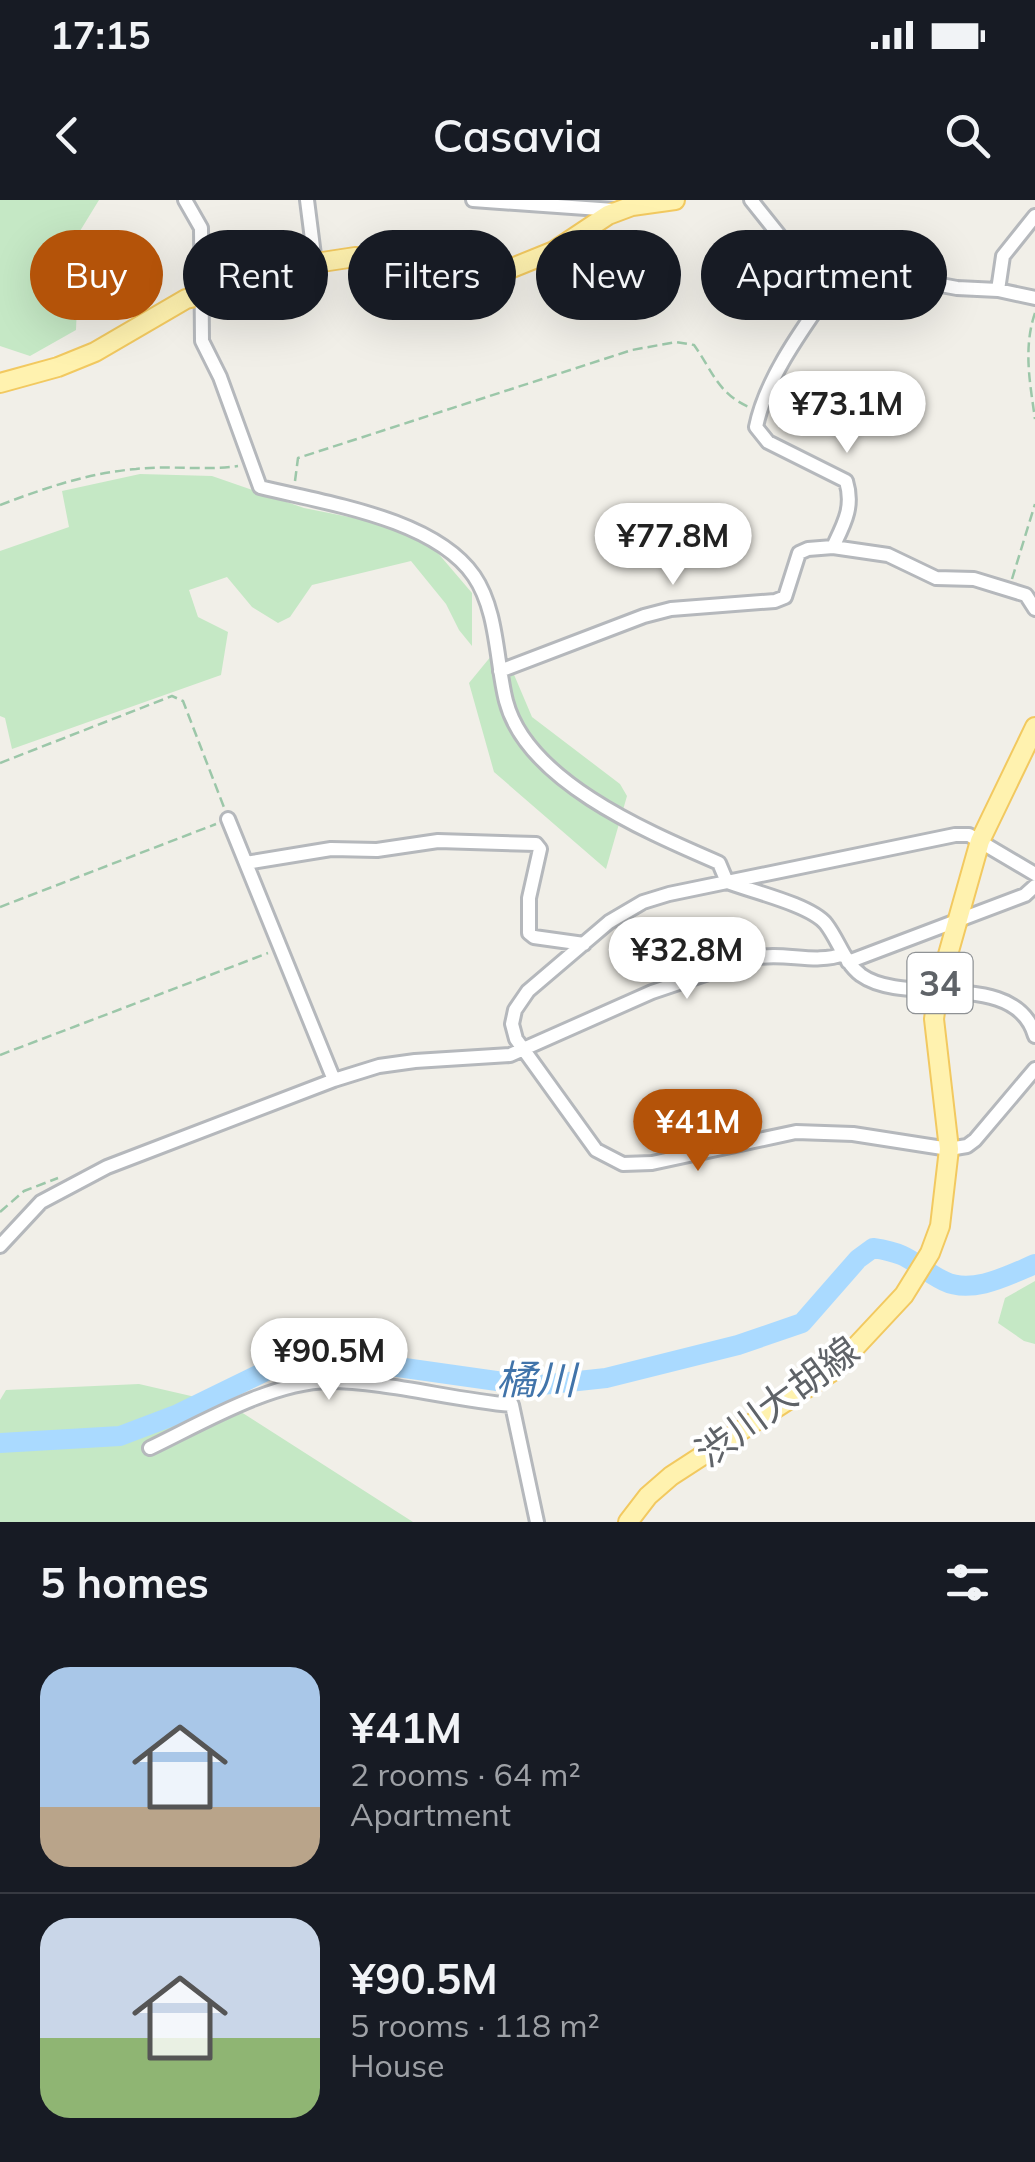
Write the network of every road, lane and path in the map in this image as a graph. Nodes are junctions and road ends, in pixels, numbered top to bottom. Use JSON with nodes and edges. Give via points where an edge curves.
{"nodes":[{"id":1,"x":307,"y":200,"type":"edge"},
{"id":2,"x":473,"y":200,"type":"edge"},
{"id":3,"x":676,"y":200,"type":"edge"},
{"id":4,"x":752,"y":200,"type":"edge"},
{"id":5,"x":189,"y":202,"type":"edge"},
{"id":6,"x":621,"y":210,"type":"junction"},
{"id":7,"x":1035,"y":216,"type":"edge"},
{"id":8,"x":201,"y":230,"type":"edge"},
{"id":9,"x":311,"y":230,"type":"edge"},
{"id":10,"x":775,"y":230,"type":"edge"},
{"id":11,"x":328,"y":261,"type":"edge"},
{"id":12,"x":947,"y":286,"type":"edge"},
{"id":13,"x":998,"y":290,"type":"junction"},
{"id":14,"x":1035,"y":298,"type":"edge"},
{"id":15,"x":183,"y":301,"type":"edge"},
{"id":16,"x":1035,"y":313,"type":"edge"},
{"id":17,"x":201,"y":320,"type":"edge"},
{"id":18,"x":811,"y":320,"type":"edge"},
{"id":19,"x":0,"y":383,"type":"edge"},
{"id":20,"x":760,"y":411,"type":"junction"},
{"id":21,"x":1035,"y":419,"type":"edge"},
{"id":22,"x":250,"y":464,"type":"junction"},
{"id":23,"x":293,"y":495,"type":"junction"},
{"id":24,"x":1035,"y":504,"type":"edge"},
{"id":25,"x":0,"y":505,"type":"edge"},
{"id":26,"x":833,"y":546,"type":"junction"},
{"id":27,"x":1008,"y":591,"type":"junction"},
{"id":28,"x":1035,"y":610,"type":"edge"},
{"id":29,"x":500,"y":672,"type":"junction"},
{"id":30,"x":1035,"y":727,"type":"edge"},
{"id":31,"x":0,"y":763,"type":"edge"},
{"id":32,"x":228,"y":819,"type":"junction"},
{"id":33,"x":980,"y":841,"type":"junction"},
{"id":34,"x":246,"y":863,"type":"junction"},
{"id":35,"x":1035,"y":874,"type":"edge"},
{"id":36,"x":727,"y":882,"type":"junction"},
{"id":37,"x":1035,"y":886,"type":"edge"},
{"id":38,"x":0,"y":908,"type":"edge"},
{"id":39,"x":956,"y":922,"type":"junction"},
{"id":40,"x":584,"y":944,"type":"junction"},
{"id":41,"x":278,"y":949,"type":"junction"},
{"id":42,"x":846,"y":958,"type":"junction"},
{"id":43,"x":938,"y":990,"type":"junction"},
{"id":44,"x":1035,"y":1036,"type":"edge"},
{"id":45,"x":523,"y":1050,"type":"junction"},
{"id":46,"x":0,"y":1056,"type":"edge"},
{"id":47,"x":1035,"y":1070,"type":"edge"},
{"id":48,"x":334,"y":1080,"type":"junction"},
{"id":49,"x":949,"y":1149,"type":"junction"},
{"id":50,"x":0,"y":1246,"type":"edge"},
{"id":51,"x":150,"y":1448,"type":"dead end"},
{"id":52,"x":538,"y":1522,"type":"edge"},
{"id":53,"x":628,"y":1522,"type":"edge"}],
"edges":[{"from":1,"to":9,"type":"street"},
{"from":2,"to":6,"type":"street"},
{"from":3,"to":6,"type":"main road"},
{"from":4,"to":10,"type":"street"},
{"from":5,"to":8,"type":"street"},
{"from":6,"to":11,"type":"main road","via":[[512,268],[441,269],[370,256]]},
{"from":7,"to":13,"type":"street","via":[[1003,256]]},
{"from":12,"to":13,"type":"street"},
{"from":13,"to":14,"type":"street"},
{"from":15,"to":19,"type":"main road","via":[[95,352]]},
{"from":16,"to":21,"type":"path","via":[[1028,373]]},
{"from":17,"to":22,"type":"street","via":[[202,341]]},
{"from":18,"to":20,"type":"street"},
{"from":20,"to":23,"type":"path","via":[[731,399],[694,345],[676,342],[632,350],[298,458]]},
{"from":20,"to":26,"type":"street","via":[[756,428],[768,442],[846,482],[849,514]]},
{"from":22,"to":23,"type":"street","via":[[260,487]]},
{"from":22,"to":25,"type":"path","via":[[140,468],[70,479]]},
{"from":23,"to":29,"type":"street","via":[[381,515],[455,556],[474,576],[486,604]]},
{"from":24,"to":27,"type":"path"},
{"from":26,"to":27,"type":"street","via":[[888,555],[936,578],[974,579]]},
{"from":26,"to":29,"type":"street","via":[[799,553],[785,597],[776,601],[657,613]]},
{"from":27,"to":28,"type":"street","via":[[1026,596]]},
{"from":29,"to":36,"type":"street","via":[[520,731],[543,758],[604,808],[719,863]]},
{"from":30,"to":33,"type":"main road","number":"34"},
{"from":31,"to":32,"type":"path","via":[[172,696],[184,701]]},
{"from":32,"to":34,"type":"street"},
{"from":32,"to":38,"type":"path"},
{"from":33,"to":35,"type":"street"},
{"from":33,"to":36,"type":"street","via":[[955,836]]},
{"from":33,"to":39,"type":"main road","number":"34"},
{"from":34,"to":40,"type":"street","via":[[331,848],[536,844],[529,933]]},
{"from":34,"to":41,"type":"street"},
{"from":36,"to":40,"type":"street","via":[[643,902]]},
{"from":36,"to":42,"type":"street","via":[[811,912]]},
{"from":37,"to":39,"type":"street"},
{"from":39,"to":42,"type":"street"},
{"from":39,"to":43,"type":"main road","number":"34"},
{"from":40,"to":45,"type":"street","via":[[520,1001],[512,1024]]},
{"from":41,"to":46,"type":"path"},
{"from":41,"to":48,"type":"street"},
{"from":42,"to":43,"type":"street","via":[[863,977]]},
{"from":42,"to":45,"type":"street","via":[[753,958],[652,992]]},
{"from":43,"to":44,"type":"street","via":[[1004,1002],[1031,1023]]},
{"from":43,"to":49,"type":"main road","number":"34","via":[[934,1019]]},
{"from":45,"to":48,"type":"street","via":[[379,1066]]},
{"from":45,"to":49,"type":"street","via":[[596,1150],[622,1164],[796,1132]]},
{"from":47,"to":49,"type":"street","via":[[975,1140]]},
{"from":48,"to":50,"type":"street","via":[[107,1168],[42,1202]]},
{"from":49,"to":53,"type":"main road","name":"渋川大胡線","number":"34","via":[[930,1253],[904,1295],[833,1372],[672,1476]]},
{"from":51,"to":52,"type":"street","via":[[293,1386],[329,1381],[512,1406]]}]}
